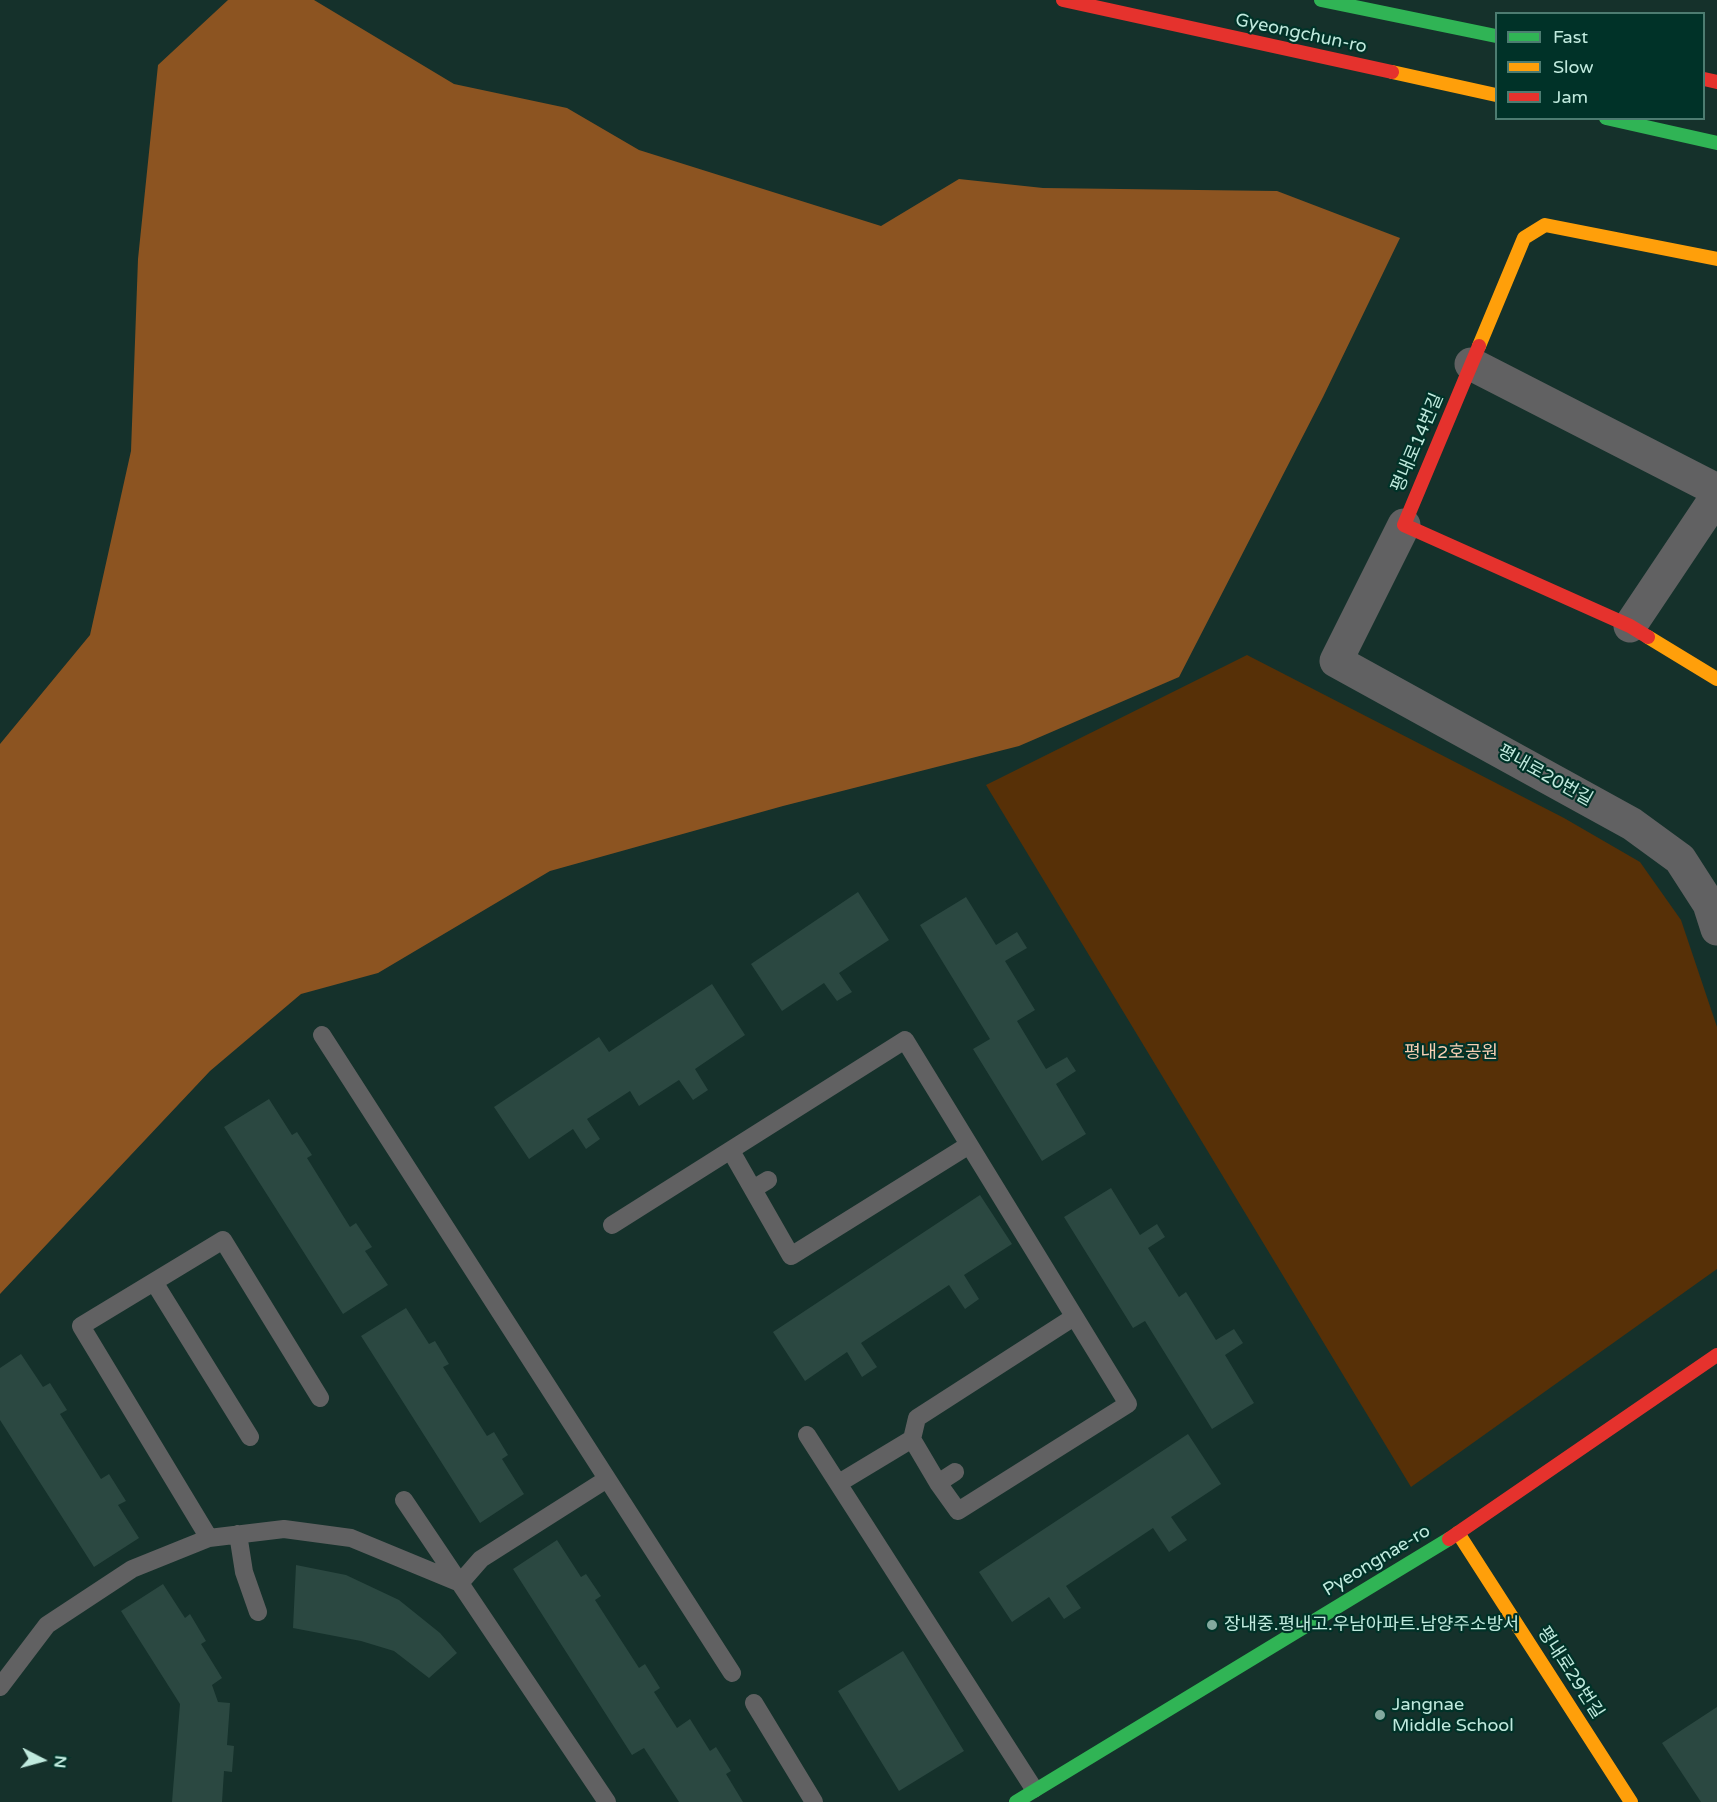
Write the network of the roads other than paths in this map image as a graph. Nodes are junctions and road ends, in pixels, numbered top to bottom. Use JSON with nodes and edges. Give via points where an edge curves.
{"nodes":[{"id":1,"x":1063,"y":0,"type":"edge"},
{"id":2,"x":1321,"y":0,"type":"edge"},
{"id":3,"x":1495,"y":36,"type":"edge"},
{"id":4,"x":1495,"y":95,"type":"edge"},
{"id":5,"x":1615,"y":120,"type":"edge"},
{"id":6,"x":1717,"y":143,"type":"edge"},
{"id":7,"x":1717,"y":260,"type":"edge"},
{"id":8,"x":1471,"y":364,"type":"junction"},
{"id":9,"x":1717,"y":490,"type":"edge"},
{"id":10,"x":1717,"y":496,"type":"edge"},
{"id":11,"x":1404,"y":525,"type":"junction"},
{"id":12,"x":1630,"y":626,"type":"junction"},
{"id":13,"x":1717,"y":679,"type":"edge"},
{"id":14,"x":1717,"y":929,"type":"edge"},
{"id":15,"x":322,"y":1035,"type":"dead end"},
{"id":16,"x":969,"y":1145,"type":"junction"},
{"id":17,"x":731,"y":1151,"type":"junction"},
{"id":18,"x":612,"y":1225,"type":"dead end"},
{"id":19,"x":154,"y":1282,"type":"junction"},
{"id":20,"x":1074,"y":1317,"type":"junction"},
{"id":21,"x":1717,"y":1355,"type":"edge"},
{"id":22,"x":321,"y":1398,"type":"dead end"},
{"id":23,"x":807,"y":1435,"type":"dead end"},
{"id":24,"x":250,"y":1437,"type":"dead end"},
{"id":25,"x":912,"y":1438,"type":"junction"},
{"id":26,"x":956,"y":1472,"type":"dead end"},
{"id":27,"x":607,"y":1479,"type":"junction"},
{"id":28,"x":839,"y":1483,"type":"junction"},
{"id":29,"x":938,"y":1483,"type":"junction"},
{"id":30,"x":404,"y":1500,"type":"dead end"},
{"id":31,"x":1458,"y":1533,"type":"junction"},
{"id":32,"x":238,"y":1534,"type":"junction"},
{"id":33,"x":209,"y":1538,"type":"junction"},
{"id":34,"x":460,"y":1583,"type":"junction"},
{"id":35,"x":258,"y":1612,"type":"dead end"},
{"id":36,"x":732,"y":1673,"type":"dead end"},
{"id":37,"x":0,"y":1687,"type":"edge"},
{"id":38,"x":754,"y":1703,"type":"dead end"},
{"id":39,"x":1034,"y":1790,"type":"junction"},
{"id":40,"x":607,"y":1802,"type":"edge"},
{"id":41,"x":814,"y":1802,"type":"edge"},
{"id":42,"x":1016,"y":1802,"type":"edge"},
{"id":43,"x":1631,"y":1802,"type":"edge"}],
"edges":[{"from":1,"to":4,"type":"street","name":"Gyeongchun-ro"},
{"from":2,"to":3,"type":"street","name":"Gyeongchun-ro"},
{"from":5,"to":6,"type":"street"},
{"from":7,"to":8,"type":"street","name":"평내로14번길","via":[[1545,225],[1524,238]]},
{"from":8,"to":9,"type":"street"},
{"from":8,"to":11,"type":"street","name":"평내로14번길"},
{"from":10,"to":12,"type":"street"},
{"from":11,"to":12,"type":"street"},
{"from":11,"to":14,"type":"street","name":"평내로20번길","via":[[1336,661],[1632,824],[1680,859],[1708,904]]},
{"from":12,"to":13,"type":"street"},
{"from":15,"to":27,"type":"lane"},
{"from":16,"to":17,"type":"lane","via":[[905,1040]]},
{"from":16,"to":17,"type":"lane","via":[[791,1256],[760,1184]]},
{"from":16,"to":20,"type":"lane"},
{"from":17,"to":18,"type":"lane"},
{"from":19,"to":22,"type":"lane","via":[[223,1240]]},
{"from":19,"to":24,"type":"lane"},
{"from":19,"to":33,"type":"lane","via":[[81,1326]]},
{"from":20,"to":25,"type":"lane","via":[[917,1418]]},
{"from":20,"to":29,"type":"lane","via":[[1128,1404],[958,1511]]},
{"from":21,"to":31,"type":"street","name":"Pyeongnae-ro"},
{"from":23,"to":28,"type":"lane"},
{"from":25,"to":28,"type":"lane"},
{"from":25,"to":29,"type":"lane"},
{"from":26,"to":29,"type":"lane"},
{"from":27,"to":34,"type":"lane","via":[[481,1559]]},
{"from":27,"to":36,"type":"lane"},
{"from":28,"to":39,"type":"lane"},
{"from":30,"to":34,"type":"lane"},
{"from":31,"to":39,"type":"street","name":"Pyeongnae-ro"},
{"from":31,"to":43,"type":"street","name":"평내로29번길"},
{"from":32,"to":33,"type":"lane"},
{"from":32,"to":34,"type":"lane","via":[[284,1529],[351,1538]]},
{"from":32,"to":35,"type":"lane","via":[[244,1572]]},
{"from":33,"to":37,"type":"lane","via":[[132,1569],[47,1625]]},
{"from":34,"to":40,"type":"lane"},
{"from":38,"to":41,"type":"lane"},
{"from":39,"to":42,"type":"street","name":"Pyeongnae-ro"}]}
